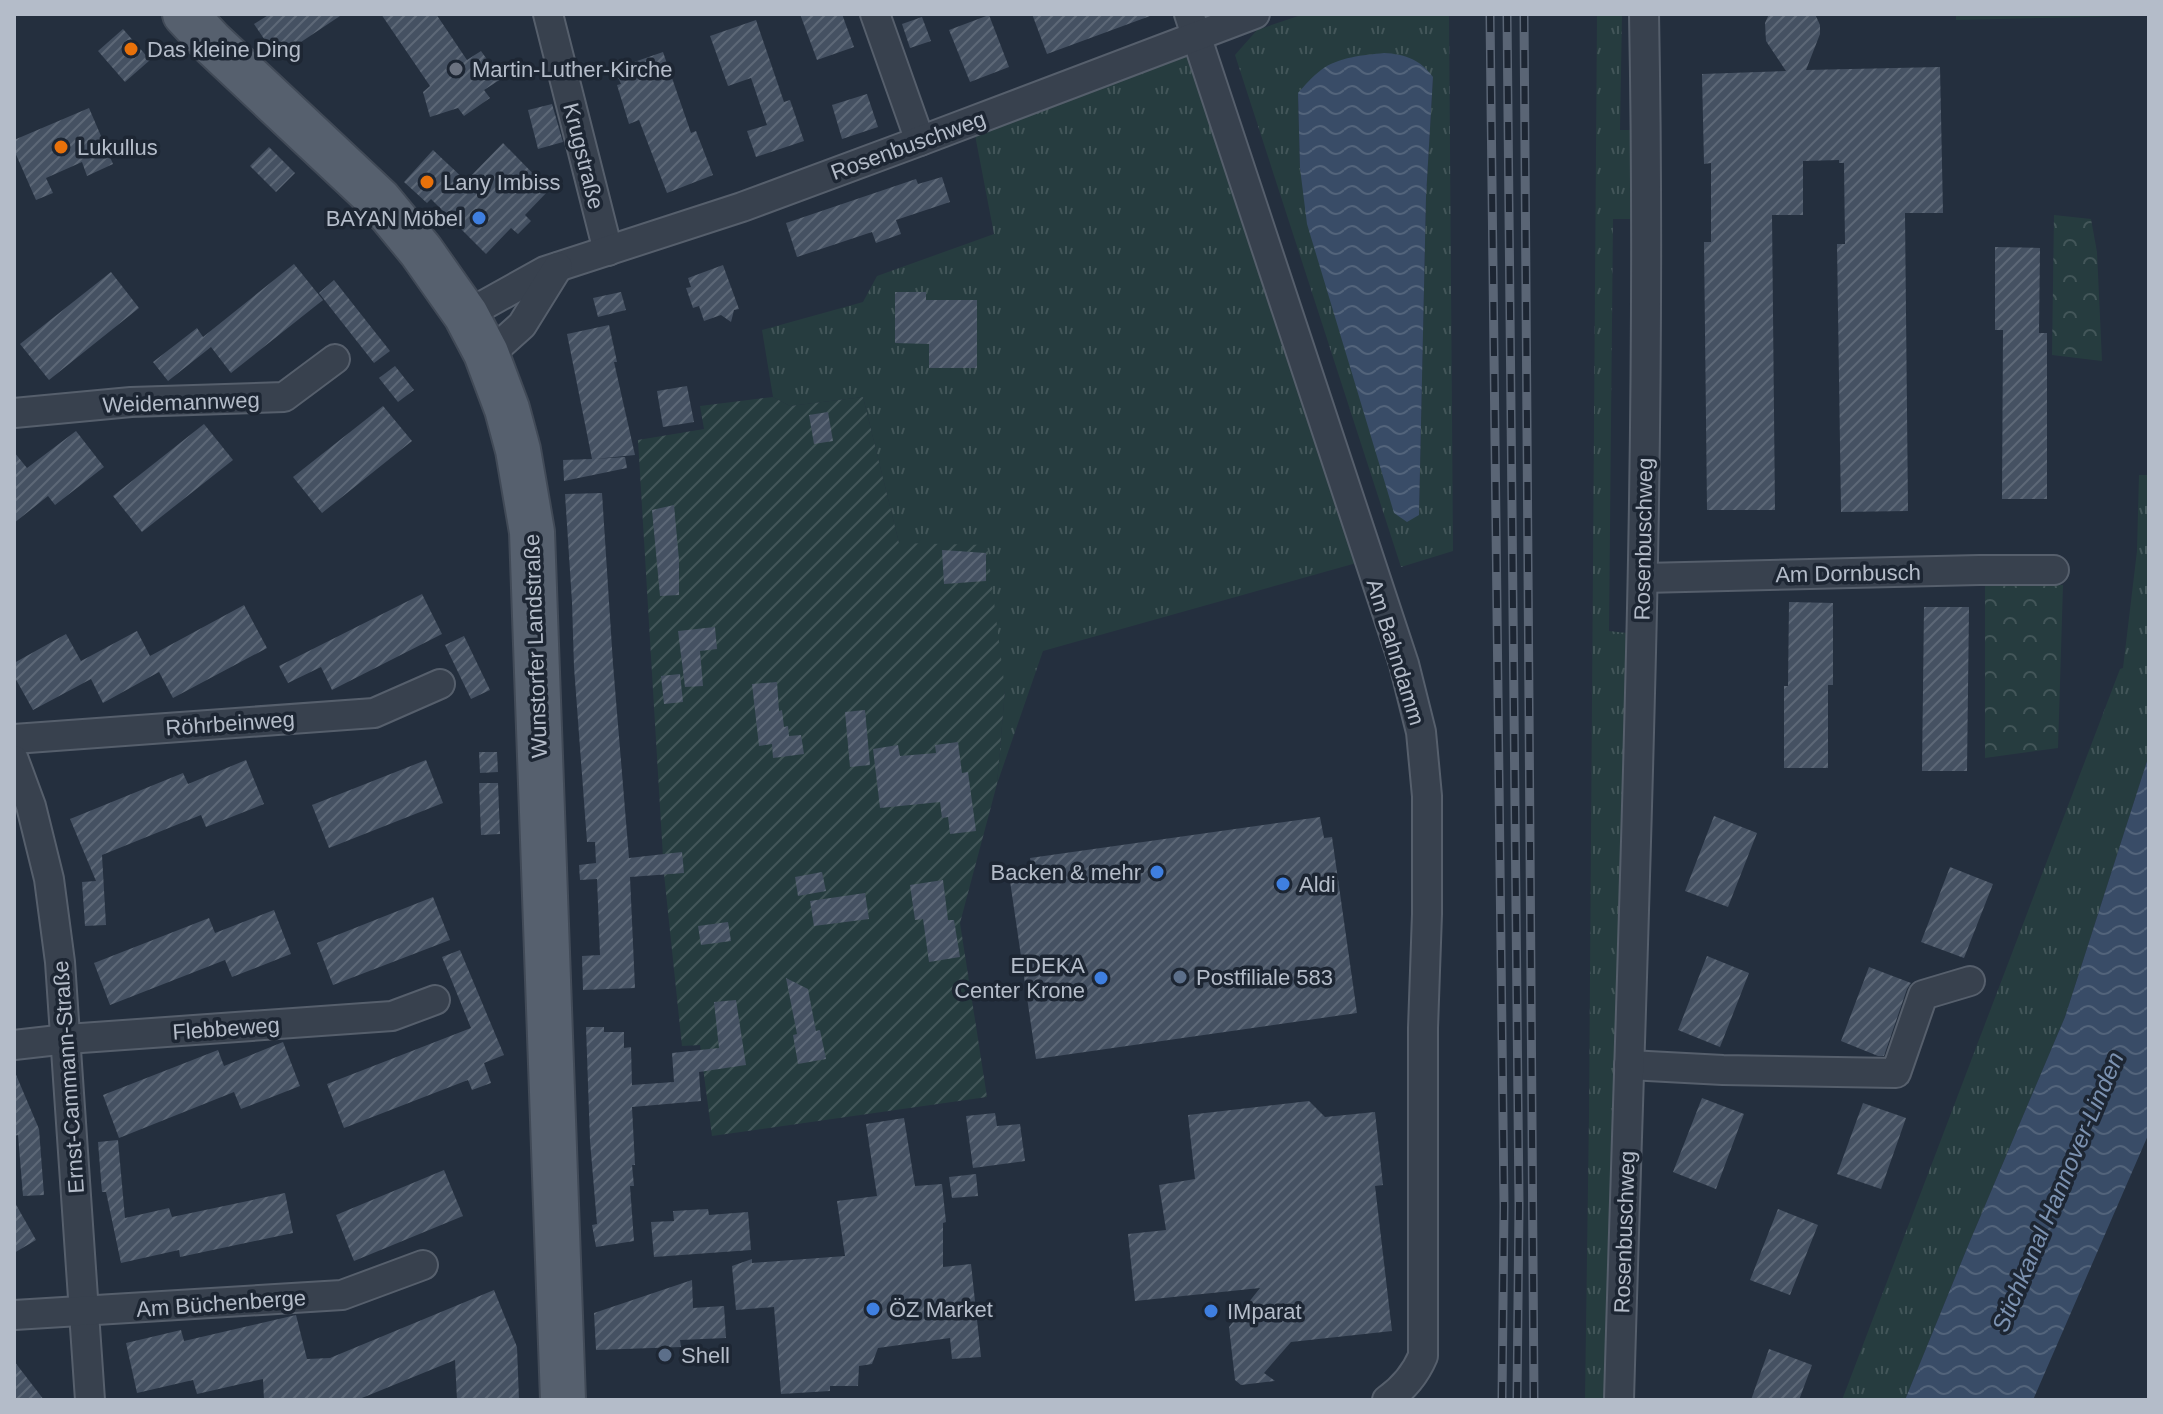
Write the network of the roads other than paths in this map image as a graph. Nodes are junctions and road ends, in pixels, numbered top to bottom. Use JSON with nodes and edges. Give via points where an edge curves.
{"nodes":[{"id":1,"x":185,"y":14,"type":"edge"},
{"id":2,"x":548,"y":14,"type":"edge"},
{"id":3,"x":875,"y":14,"type":"edge"},
{"id":4,"x":1255,"y":14,"type":"edge"},
{"id":5,"x":1644,"y":14,"type":"edge"},
{"id":6,"x":1193,"y":25,"type":"edge"},
{"id":7,"x":920,"y":141,"type":"junction"},
{"id":8,"x":608,"y":251,"type":"junction"},
{"id":9,"x":558,"y":267,"type":"junction"},
{"id":10,"x":476,"y":334,"type":"junction"},
{"id":11,"x":335,"y":359,"type":"dead end"},
{"id":12,"x":14,"y":413,"type":"edge"},
{"id":13,"x":2054,"y":570,"type":"dead end"},
{"id":14,"x":1643,"y":578,"type":"junction"},
{"id":15,"x":440,"y":684,"type":"dead end"},
{"id":16,"x":14,"y":739,"type":"edge"},
{"id":17,"x":14,"y":760,"type":"edge"},
{"id":18,"x":1970,"y":981,"type":"dead end"},
{"id":19,"x":435,"y":1000,"type":"dead end"},
{"id":20,"x":67,"y":1039,"type":"junction"},
{"id":21,"x":14,"y":1045,"type":"edge"},
{"id":22,"x":1629,"y":1065,"type":"junction"},
{"id":23,"x":423,"y":1265,"type":"dead end"},
{"id":24,"x":84,"y":1311,"type":"junction"},
{"id":25,"x":14,"y":1315,"type":"edge"},
{"id":26,"x":90,"y":1400,"type":"edge"},
{"id":27,"x":563,"y":1400,"type":"edge"},
{"id":28,"x":1387,"y":1400,"type":"edge"},
{"id":29,"x":1619,"y":1400,"type":"edge"}],
"edges":[{"from":1,"to":10,"type":"main road","name":"Wunstorfer Landstraße","via":[[379,200],[421,251]]},
{"from":2,"to":8,"type":"street","name":"Krugstraße"},
{"from":3,"to":7,"type":"street"},
{"from":4,"to":6,"type":"street","name":"Rosenbuschweg"},
{"from":5,"to":14,"type":"street","name":"Rosenbuschweg"},
{"from":6,"to":7,"type":"street","name":"Rosenbuschweg"},
{"from":6,"to":28,"type":"street","name":"Am Bahndamm","via":[[1404,664],[1421,732],[1427,796],[1423,1356],[1411,1379]]},
{"from":7,"to":8,"type":"street","name":"Rosenbuschweg"},
{"from":8,"to":9,"type":"street","name":"Rosenbuschweg"},
{"from":9,"to":10,"type":"street","name":"Rosenbuschweg","via":[[545,271]]},
{"from":9,"to":10,"type":"street","via":[[522,325],[502,343]]},
{"from":10,"to":27,"type":"main road","name":"Wunstorfer Landstraße","via":[[507,409],[532,532]]},
{"from":11,"to":12,"type":"street","name":"Weidemannweg","via":[[284,397],[131,402]]},
{"from":13,"to":14,"type":"street","name":"Am Dornbusch"},
{"from":14,"to":22,"type":"street","name":"Rosenbuschweg"},
{"from":15,"to":16,"type":"street","name":"Röhrbeinweg","via":[[374,713]]},
{"from":17,"to":20,"type":"street","name":"Ernst-Cammann-Straße","via":[[49,879]]},
{"from":18,"to":22,"type":"street","via":[[1923,995],[1896,1073]]},
{"from":19,"to":20,"type":"street","name":"Flebbeweg","via":[[392,1016]]},
{"from":20,"to":21,"type":"street","name":"Flebbeweg"},
{"from":20,"to":24,"type":"street","name":"Ernst-Cammann-Straße"},
{"from":22,"to":29,"type":"street","name":"Rosenbuschweg"},
{"from":23,"to":24,"type":"street","name":"Am Büchenberge","via":[[342,1295]]},
{"from":24,"to":25,"type":"street","name":"Am Büchenberge"},
{"from":24,"to":26,"type":"street","name":"Ernst-Cammann-Straße"}]}
